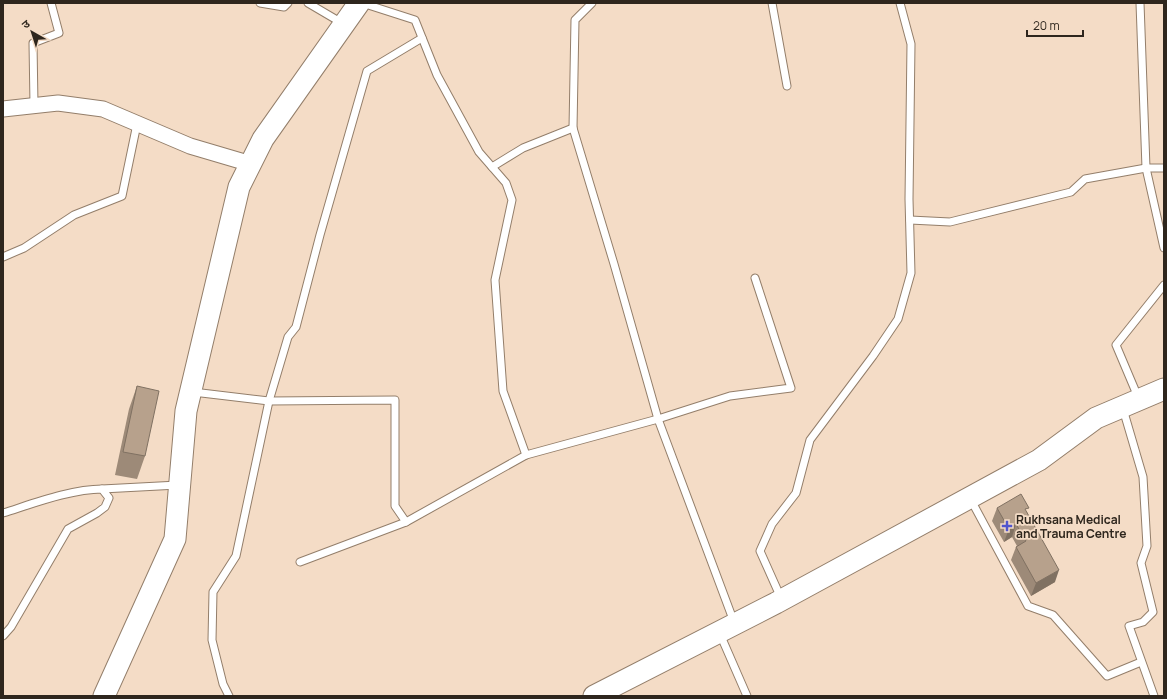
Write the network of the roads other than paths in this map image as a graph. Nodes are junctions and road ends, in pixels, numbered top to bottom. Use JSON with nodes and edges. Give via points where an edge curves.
{"nodes":[{"id":1,"x":51,"y":3,"type":"edge"},
{"id":2,"x":260,"y":3,"type":"edge"},
{"id":3,"x":288,"y":3,"type":"edge"},
{"id":4,"x":308,"y":3,"type":"edge"},
{"id":5,"x":360,"y":3,"type":"edge"},
{"id":6,"x":592,"y":3,"type":"edge"},
{"id":7,"x":772,"y":3,"type":"edge"},
{"id":8,"x":900,"y":3,"type":"edge"},
{"id":9,"x":1140,"y":3,"type":"edge"},
{"id":10,"x":344,"y":25,"type":"junction"},
{"id":11,"x":422,"y":38,"type":"junction"},
{"id":12,"x":787,"y":86,"type":"dead end"},
{"id":13,"x":34,"y":105,"type":"junction"},
{"id":14,"x":3,"y":108,"type":"edge"},
{"id":15,"x":137,"y":124,"type":"junction"},
{"id":16,"x":573,"y":128,"type":"junction"},
{"id":17,"x":251,"y":164,"type":"junction"},
{"id":18,"x":492,"y":167,"type":"junction"},
{"id":19,"x":1146,"y":168,"type":"junction"},
{"id":20,"x":1164,"y":168,"type":"edge"},
{"id":21,"x":910,"y":220,"type":"junction"},
{"id":22,"x":1164,"y":248,"type":"edge"},
{"id":23,"x":3,"y":258,"type":"edge"},
{"id":24,"x":756,"y":278,"type":"dead end"},
{"id":25,"x":1164,"y":285,"type":"edge"},
{"id":26,"x":1164,"y":389,"type":"edge"},
{"id":27,"x":191,"y":391,"type":"junction"},
{"id":28,"x":269,"y":401,"type":"junction"},
{"id":29,"x":1131,"y":403,"type":"junction"},
{"id":30,"x":658,"y":419,"type":"junction"},
{"id":31,"x":526,"y":455,"type":"junction"},
{"id":32,"x":180,"y":484,"type":"junction"},
{"id":33,"x":102,"y":489,"type":"junction"},
{"id":34,"x":970,"y":498,"type":"junction"},
{"id":35,"x":3,"y":513,"type":"edge"},
{"id":36,"x":406,"y":522,"type":"junction"},
{"id":37,"x":300,"y":562,"type":"dead end"},
{"id":38,"x":782,"y":600,"type":"junction"},
{"id":39,"x":727,"y":628,"type":"junction"},
{"id":40,"x":3,"y":636,"type":"edge"},
{"id":41,"x":1141,"y":662,"type":"junction"},
{"id":42,"x":104,"y":696,"type":"edge"},
{"id":43,"x":229,"y":696,"type":"edge"},
{"id":44,"x":594,"y":696,"type":"edge"},
{"id":45,"x":746,"y":696,"type":"edge"},
{"id":46,"x":1154,"y":696,"type":"edge"}],
"edges":[{"from":1,"to":13,"type":"lane","via":[[59,33],[33,43]]},
{"from":2,"to":3,"type":"lane","via":[[284,7]]},
{"from":4,"to":10,"type":"lane"},
{"from":5,"to":10,"type":"street"},
{"from":5,"to":11,"type":"lane","via":[[415,20]]},
{"from":6,"to":16,"type":"lane","via":[[575,20]]},
{"from":7,"to":12,"type":"lane"},
{"from":8,"to":21,"type":"lane","via":[[911,44]]},
{"from":9,"to":19,"type":"lane"},
{"from":10,"to":17,"type":"street","via":[[263,139]]},
{"from":11,"to":18,"type":"lane","via":[[437,75],[479,152]]},
{"from":11,"to":28,"type":"lane","via":[[367,71],[296,327],[288,338]]},
{"from":13,"to":14,"type":"street"},
{"from":13,"to":15,"type":"street","via":[[58,103],[103,109]]},
{"from":15,"to":17,"type":"street","via":[[190,146]]},
{"from":15,"to":23,"type":"lane","via":[[122,196],[74,215],[24,248]]},
{"from":16,"to":18,"type":"lane","via":[[523,148]]},
{"from":16,"to":30,"type":"lane"},
{"from":17,"to":27,"type":"street","via":[[239,187]]},
{"from":18,"to":31,"type":"lane","via":[[506,182],[512,200],[495,280],[503,391]]},
{"from":19,"to":20,"type":"lane"},
{"from":19,"to":21,"type":"lane","via":[[1085,179],[1070,192],[950,222]]},
{"from":19,"to":22,"type":"lane"},
{"from":21,"to":38,"type":"lane","via":[[911,273],[898,319],[810,440],[796,493],[772,524],[760,551]]},
{"from":24,"to":30,"type":"lane","via":[[791,388],[730,396]]},
{"from":25,"to":29,"type":"lane","via":[[1116,345]]},
{"from":26,"to":29,"type":"street"},
{"from":27,"to":28,"type":"lane"},
{"from":27,"to":32,"type":"street","via":[[186,411]]},
{"from":28,"to":36,"type":"lane","via":[[395,400],[395,506]]},
{"from":28,"to":43,"type":"lane","via":[[236,556],[213,592],[212,640],[223,684]]},
{"from":29,"to":34,"type":"street","via":[[1096,418],[1039,460]]},
{"from":29,"to":41,"type":"lane","via":[[1143,477],[1147,546],[1141,563],[1153,612],[1143,622],[1129,626]]},
{"from":30,"to":31,"type":"lane"},
{"from":30,"to":39,"type":"lane"},
{"from":31,"to":36,"type":"lane"},
{"from":32,"to":33,"type":"lane"},
{"from":32,"to":42,"type":"street","via":[[175,539]]},
{"from":33,"to":35,"type":"lane","via":[[89,489]]},
{"from":33,"to":40,"type":"lane","via":[[109,498],[105,507],[68,529],[11,628]]},
{"from":34,"to":38,"type":"street"},
{"from":34,"to":41,"type":"lane","via":[[1028,606],[1053,615],[1107,676]]},
{"from":36,"to":37,"type":"lane"},
{"from":38,"to":39,"type":"street"},
{"from":39,"to":44,"type":"street"},
{"from":39,"to":45,"type":"lane"},
{"from":41,"to":46,"type":"lane"}]}
